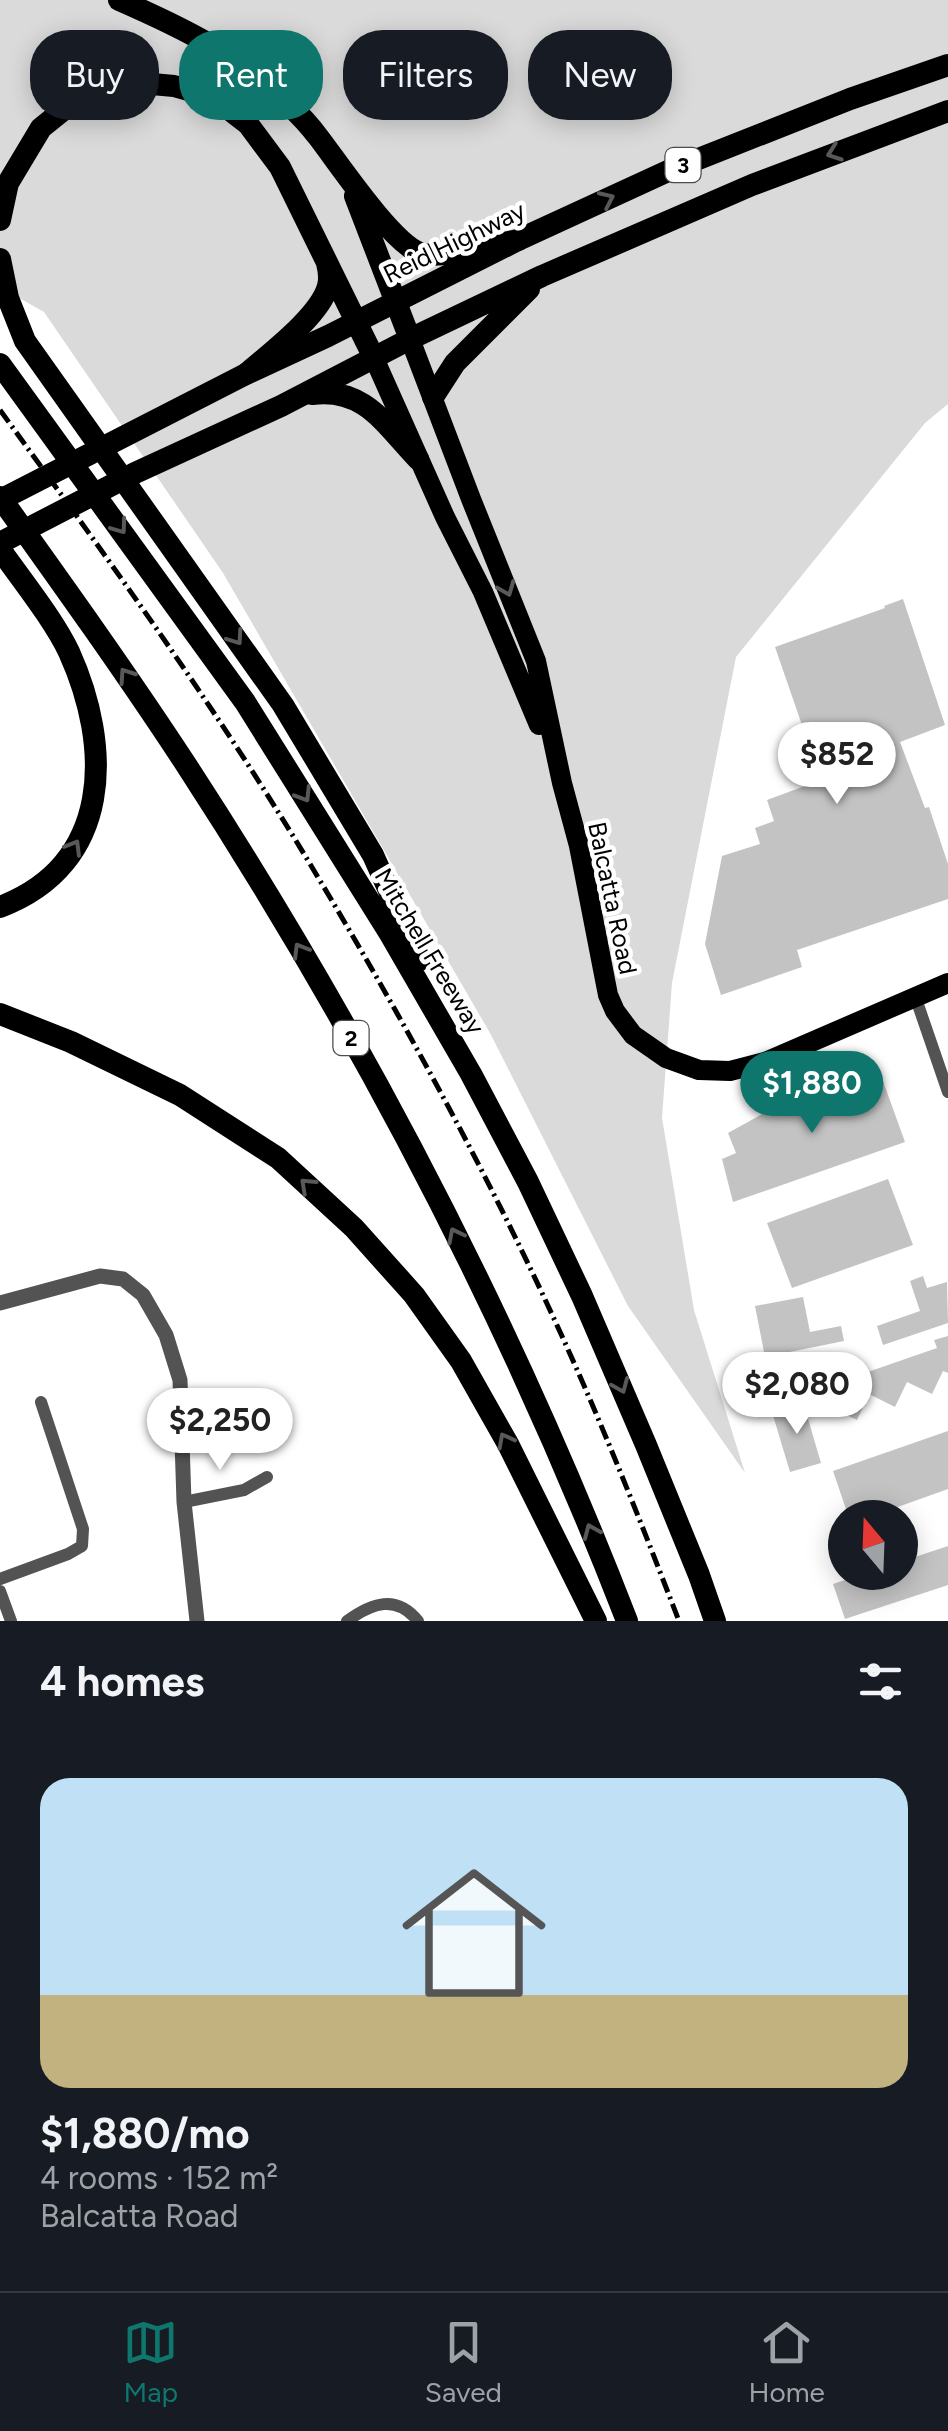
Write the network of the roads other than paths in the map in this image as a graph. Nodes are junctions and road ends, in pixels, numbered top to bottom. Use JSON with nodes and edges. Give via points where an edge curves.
{"nodes":[{"id":1,"x":119,"y":0,"type":"edge"},
{"id":2,"x":948,"y":65,"type":"edge"},
{"id":3,"x":948,"y":112,"type":"edge"},
{"id":4,"x":348,"y":178,"type":"junction"},
{"id":5,"x":0,"y":220,"type":"edge"},
{"id":6,"x":518,"y":240,"type":"junction"},
{"id":7,"x":326,"y":259,"type":"junction"},
{"id":8,"x":0,"y":260,"type":"edge"},
{"id":9,"x":542,"y":276,"type":"junction"},
{"id":10,"x":395,"y":302,"type":"junction"},
{"id":11,"x":357,"y":321,"type":"junction"},
{"id":12,"x":410,"y":339,"type":"junction"},
{"id":13,"x":374,"y":358,"type":"junction"},
{"id":14,"x":0,"y":364,"type":"edge"},
{"id":15,"x":246,"y":374,"type":"junction"},
{"id":16,"x":302,"y":395,"type":"junction"},
{"id":17,"x":433,"y":397,"type":"junction"},
{"id":18,"x":418,"y":459,"type":"junction"},
{"id":19,"x":0,"y":498,"type":"edge"},
{"id":20,"x":0,"y":546,"type":"edge"},
{"id":21,"x":562,"y":783,"type":"junction"},
{"id":22,"x":0,"y":907,"type":"edge"},
{"id":23,"x":948,"y":983,"type":"edge"},
{"id":24,"x":914,"y":996,"type":"junction"},
{"id":25,"x":0,"y":1014,"type":"edge"},
{"id":26,"x":471,"y":1074,"type":"junction"},
{"id":27,"x":948,"y":1092,"type":"edge"},
{"id":28,"x":0,"y":1303,"type":"edge"},
{"id":29,"x":41,"y":1402,"type":"dead end"},
{"id":30,"x":267,"y":1477,"type":"dead end"},
{"id":31,"x":184,"y":1502,"type":"junction"},
{"id":32,"x":0,"y":1579,"type":"edge"},
{"id":33,"x":0,"y":1591,"type":"edge"},
{"id":34,"x":10,"y":1621,"type":"edge"},
{"id":35,"x":197,"y":1621,"type":"edge"},
{"id":36,"x":347,"y":1621,"type":"edge"},
{"id":37,"x":418,"y":1621,"type":"edge"},
{"id":38,"x":596,"y":1621,"type":"edge"},
{"id":39,"x":627,"y":1621,"type":"edge"},
{"id":40,"x":715,"y":1621,"type":"edge"}],
"edges":[{"from":1,"to":4,"type":"highway","via":[[239,61],[290,105]]},
{"from":6,"to":2,"type":"highway","name":"Reid Highway","number":"3","one_way":true,"via":[[668,171]]},
{"from":3,"to":9,"type":"highway","number":"3","one_way":true,"via":[[752,185]]},
{"from":4,"to":6,"type":"highway","via":[[398,237],[422,254]]},
{"from":4,"to":10,"type":"highway"},
{"from":5,"to":7,"type":"highway","via":[[8,183],[41,128],[72,103],[108,88],[174,86],[202,94],[248,124],[280,168]]},
{"from":6,"to":10,"type":"highway","name":"Reid Highway","number":"3"},
{"from":7,"to":11,"type":"highway"},
{"from":7,"to":15,"type":"highway","via":[[330,275],[318,304]]},
{"from":8,"to":26,"type":"highway","one_way":true,"via":[[25,341],[282,705],[373,855]]},
{"from":9,"to":12,"type":"highway","number":"3"},
{"from":9,"to":17,"type":"highway","via":[[455,364]]},
{"from":10,"to":11,"type":"highway","name":"Reid Highway","number":"3"},
{"from":10,"to":12,"type":"highway"},
{"from":11,"to":13,"type":"highway"},
{"from":11,"to":15,"type":"highway","name":"Reid Highway","number":"3"},
{"from":12,"to":13,"type":"highway","number":"3"},
{"from":12,"to":17,"type":"main road","name":"Balcatta Road"},
{"from":13,"to":16,"type":"highway","number":"3"},
{"from":13,"to":18,"type":"main road","name":"Balcatta Road"},
{"from":14,"to":26,"type":"highway","name":"Mitchell Freeway","one_way":true,"via":[[245,702]]},
{"from":15,"to":19,"type":"highway","name":"Reid Highway","number":"3"},
{"from":16,"to":18,"type":"highway","via":[[328,392],[361,400]]},
{"from":16,"to":20,"type":"highway","number":"3"},
{"from":17,"to":21,"type":"main road","name":"Balcatta Road","one_way":true,"via":[[536,661]]},
{"from":18,"to":21,"type":"main road","name":"Balcatta Road","via":[[497,622]]},
{"from":39,"to":19,"type":"highway","number":"2","one_way":true,"via":[[488,1300],[363,1060],[187,766]]},
{"from":22,"to":20,"type":"highway","one_way":true,"via":[[38,887],[77,844],[94,804],[97,757],[87,694],[67,647]]},
{"from":21,"to":24,"type":"main road","name":"Balcatta Road","via":[[608,994],[633,1035],[666,1058],[699,1070],[730,1071]]},
{"from":23,"to":24,"type":"main road","name":"Balcatta Road"},
{"from":24,"to":27,"type":"street"},
{"from":38,"to":25,"type":"highway","one_way":true,"via":[[461,1361],[354,1228],[278,1158],[180,1095]]},
{"from":26,"to":40,"type":"highway","name":"Mitchell Freeway","one_way":true,"via":[[582,1296]]},
{"from":28,"to":31,"type":"street","via":[[100,1276],[123,1280],[143,1295],[180,1380]]},
{"from":29,"to":32,"type":"street","via":[[83,1529],[82,1546]]},
{"from":30,"to":31,"type":"street","via":[[244,1490]]},
{"from":31,"to":35,"type":"street"},
{"from":33,"to":34,"type":"street"},
{"from":36,"to":37,"type":"street","via":[[385,1604],[406,1608]]}]}
